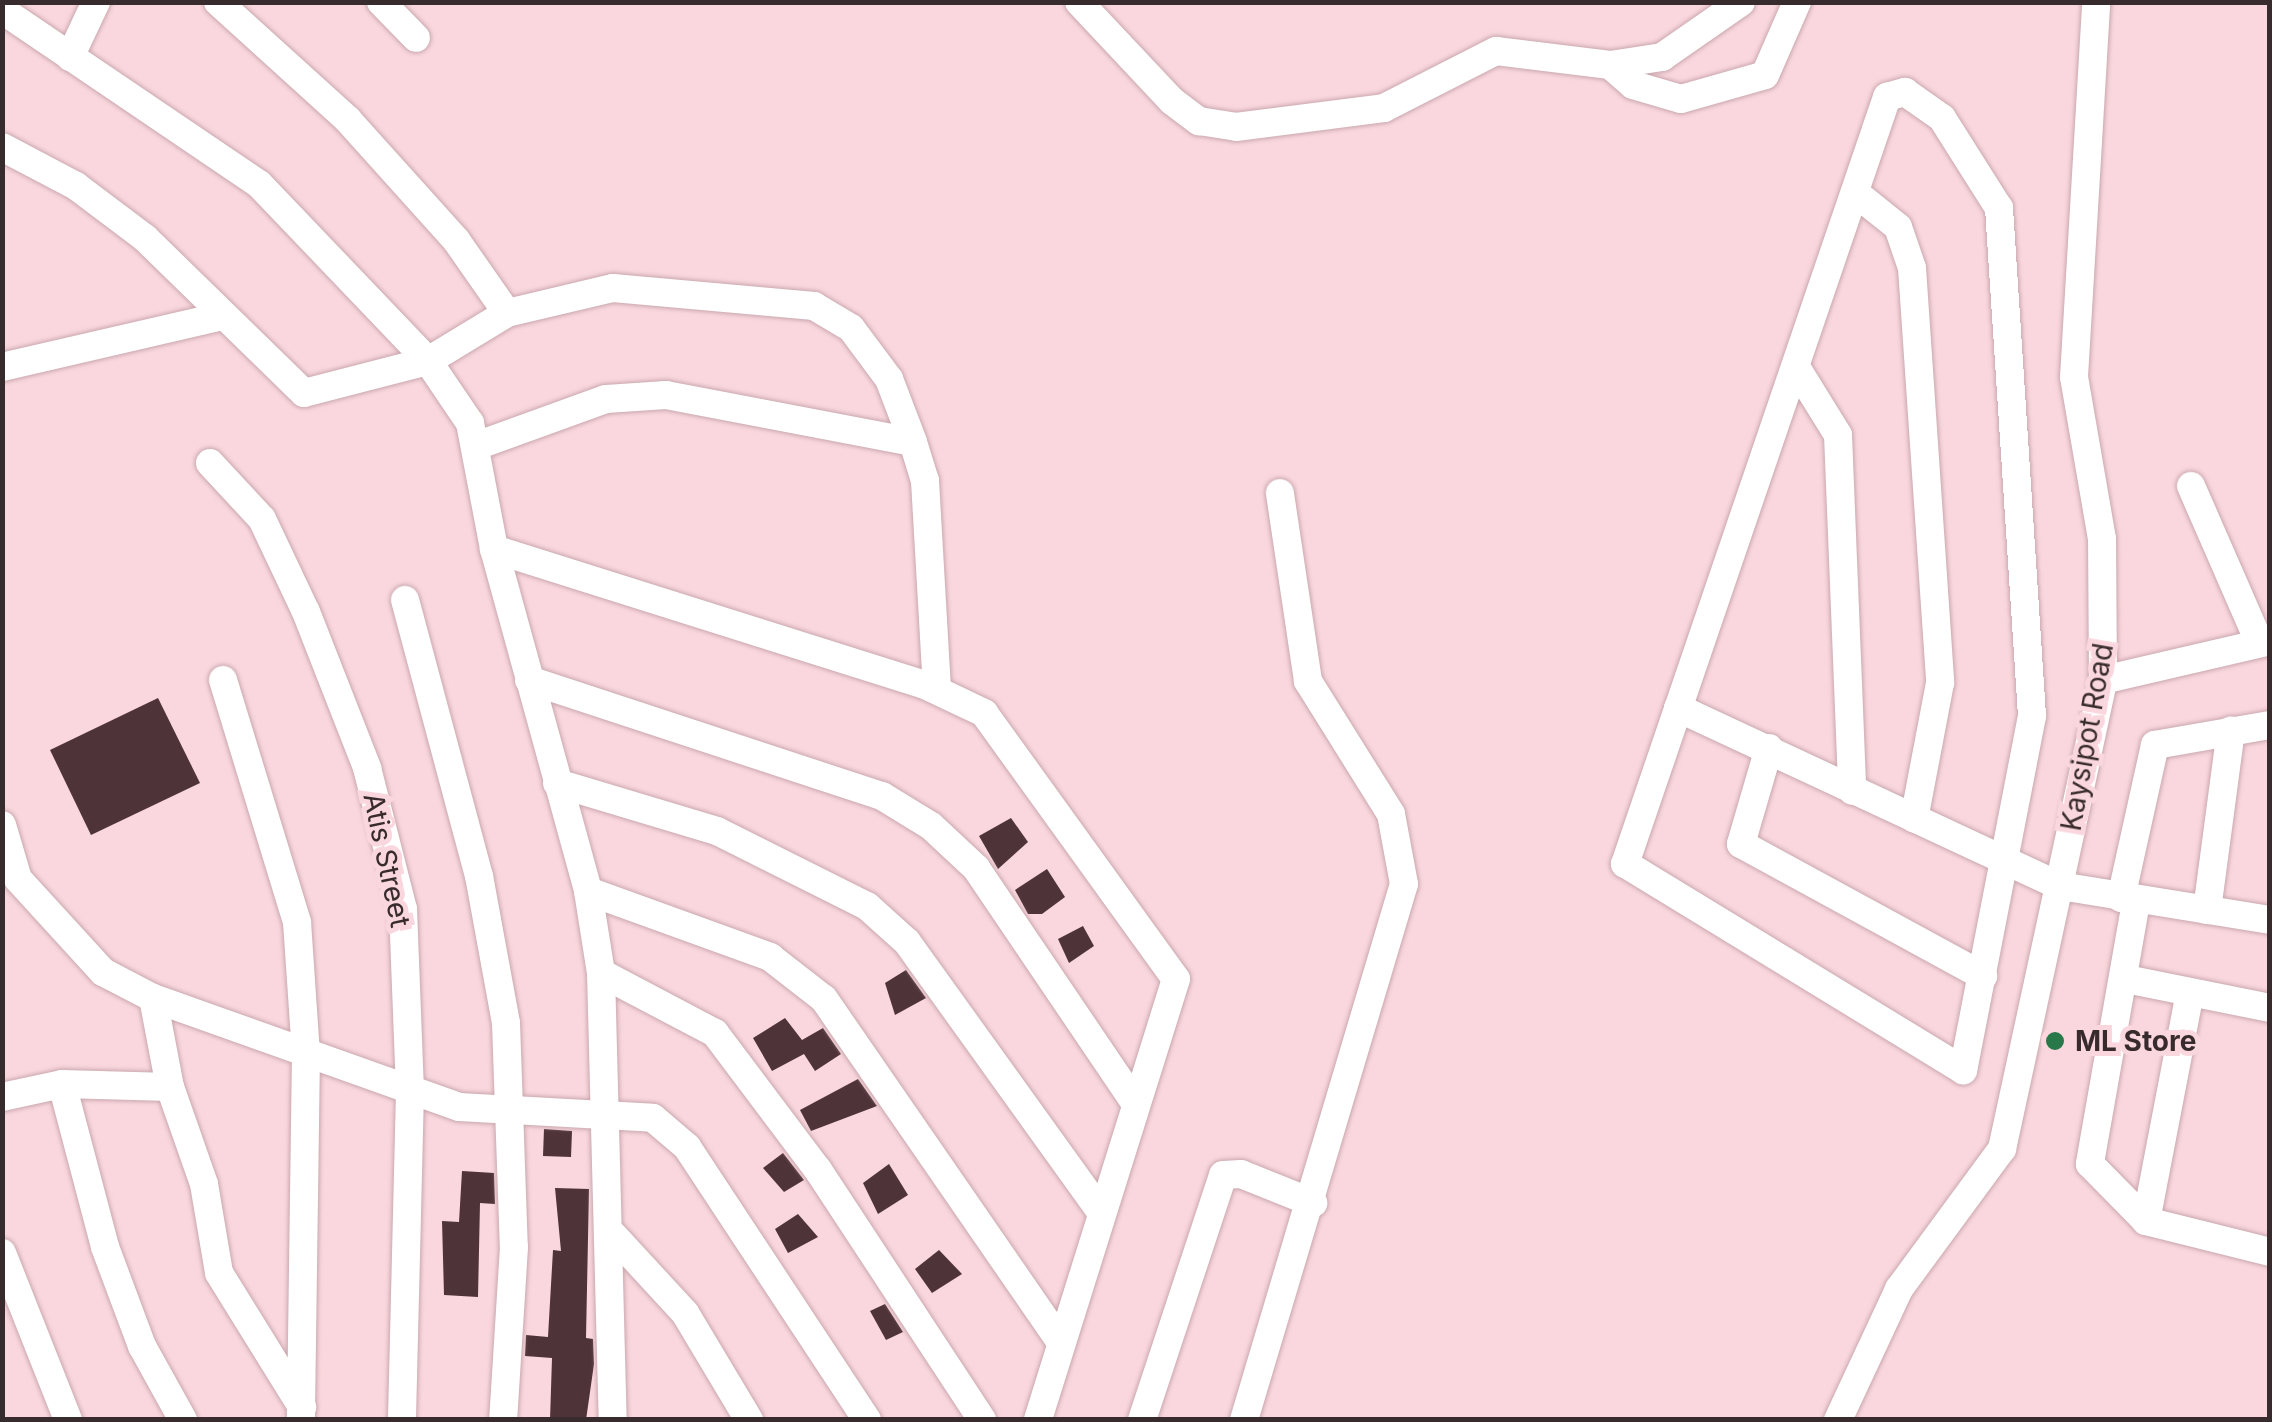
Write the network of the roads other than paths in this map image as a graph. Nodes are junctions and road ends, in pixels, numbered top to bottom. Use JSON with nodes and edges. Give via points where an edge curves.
{"nodes":[{"id":1,"x":96,"y":2,"type":"edge"},
{"id":2,"x":218,"y":2,"type":"edge"},
{"id":3,"x":380,"y":2,"type":"edge"},
{"id":4,"x":1079,"y":2,"type":"edge"},
{"id":5,"x":1741,"y":2,"type":"edge"},
{"id":6,"x":1797,"y":2,"type":"edge"},
{"id":7,"x":2096,"y":2,"type":"edge"},
{"id":8,"x":2,"y":10,"type":"edge"},
{"id":9,"x":416,"y":38,"type":"dead end"},
{"id":10,"x":70,"y":56,"type":"junction"},
{"id":11,"x":1610,"y":65,"type":"junction"},
{"id":12,"x":2,"y":147,"type":"edge"},
{"id":13,"x":1858,"y":194,"type":"junction"},
{"id":14,"x":507,"y":312,"type":"junction"},
{"id":15,"x":223,"y":316,"type":"junction"},
{"id":16,"x":428,"y":361,"type":"junction"},
{"id":17,"x":2,"y":367,"type":"edge"},
{"id":18,"x":1799,"y":372,"type":"junction"},
{"id":19,"x":913,"y":442,"type":"junction"},
{"id":20,"x":476,"y":446,"type":"junction"},
{"id":21,"x":210,"y":463,"type":"dead end"},
{"id":22,"x":2191,"y":486,"type":"dead end"},
{"id":23,"x":1280,"y":493,"type":"dead end"},
{"id":24,"x":494,"y":548,"type":"junction"},
{"id":25,"x":405,"y":600,"type":"dead end"},
{"id":26,"x":2264,"y":642,"type":"edge"},
{"id":27,"x":223,"y":680,"type":"dead end"},
{"id":28,"x":529,"y":680,"type":"junction"},
{"id":29,"x":2102,"y":680,"type":"junction"},
{"id":30,"x":937,"y":689,"type":"junction"},
{"id":31,"x":1678,"y":708,"type":"junction"},
{"id":32,"x":2270,"y":725,"type":"edge"},
{"id":33,"x":2231,"y":731,"type":"junction"},
{"id":34,"x":1769,"y":748,"type":"junction"},
{"id":35,"x":556,"y":784,"type":"junction"},
{"id":36,"x":1852,"y":791,"type":"junction"},
{"id":37,"x":1914,"y":819,"type":"junction"},
{"id":38,"x":2,"y":826,"type":"edge"},
{"id":39,"x":2007,"y":864,"type":"junction"},
{"id":40,"x":2060,"y":886,"type":"junction"},
{"id":41,"x":588,"y":891,"type":"junction"},
{"id":42,"x":2129,"y":900,"type":"junction"},
{"id":43,"x":2207,"y":910,"type":"junction"},
{"id":44,"x":2270,"y":920,"type":"edge"},
{"id":45,"x":602,"y":973,"type":"junction"},
{"id":46,"x":1983,"y":976,"type":"junction"},
{"id":47,"x":2126,"y":979,"type":"junction"},
{"id":48,"x":2190,"y":993,"type":"junction"},
{"id":49,"x":152,"y":998,"type":"junction"},
{"id":50,"x":2270,"y":1008,"type":"edge"},
{"id":51,"x":306,"y":1053,"type":"junction"},
{"id":52,"x":62,"y":1084,"type":"junction"},
{"id":53,"x":170,"y":1087,"type":"junction"},
{"id":54,"x":410,"y":1091,"type":"junction"},
{"id":55,"x":2,"y":1098,"type":"edge"},
{"id":56,"x":1133,"y":1100,"type":"junction"},
{"id":57,"x":609,"y":1115,"type":"junction"},
{"id":58,"x":512,"y":1116,"type":"junction"},
{"id":59,"x":1313,"y":1204,"type":"junction"},
{"id":60,"x":1101,"y":1212,"type":"junction"},
{"id":61,"x":2146,"y":1222,"type":"junction"},
{"id":62,"x":614,"y":1236,"type":"junction"},
{"id":63,"x":2270,"y":1252,"type":"edge"},
{"id":64,"x":2,"y":1253,"type":"edge"},
{"id":65,"x":1061,"y":1342,"type":"junction"},
{"id":66,"x":301,"y":1414,"type":"edge"},
{"id":67,"x":68,"y":1420,"type":"edge"},
{"id":68,"x":182,"y":1420,"type":"edge"},
{"id":69,"x":402,"y":1420,"type":"edge"},
{"id":70,"x":503,"y":1420,"type":"edge"},
{"id":71,"x":613,"y":1420,"type":"edge"},
{"id":72,"x":750,"y":1420,"type":"edge"},
{"id":73,"x":867,"y":1420,"type":"edge"},
{"id":74,"x":982,"y":1420,"type":"edge"},
{"id":75,"x":1038,"y":1420,"type":"edge"},
{"id":76,"x":1142,"y":1420,"type":"edge"},
{"id":77,"x":1244,"y":1420,"type":"edge"},
{"id":78,"x":1838,"y":1420,"type":"edge"}],
"edges":[{"from":1,"to":10,"type":"street"},
{"from":2,"to":14,"type":"street","via":[[348,120],[456,240]]},
{"from":3,"to":9,"type":"street"},
{"from":4,"to":11,"type":"street","via":[[1172,101],[1200,121],[1236,127],[1384,108],[1496,52]]},
{"from":5,"to":11,"type":"street","via":[[1662,57]]},
{"from":6,"to":11,"type":"street","via":[[1765,75],[1681,99],[1633,85]]},
{"from":7,"to":29,"type":"street","name":"Kaysipot Road","via":[[2074,378],[2102,539]]},
{"from":8,"to":10,"type":"street"},
{"from":10,"to":16,"type":"street","via":[[259,184]]},
{"from":12,"to":15,"type":"street","via":[[145,238]]},
{"from":13,"to":18,"type":"street"},
{"from":13,"to":37,"type":"street","via":[[1898,227],[1912,268],[1940,683]]},
{"from":13,"to":39,"type":"street","via":[[1886,97],[1905,92],[1942,118],[1999,208],[2032,716]]},
{"from":14,"to":16,"type":"street"},
{"from":14,"to":19,"type":"street","via":[[613,288],[814,306],[851,328],[889,379]]},
{"from":15,"to":16,"type":"street","via":[[304,393]]},
{"from":15,"to":17,"type":"street"},
{"from":16,"to":20,"type":"street","via":[[470,423]]},
{"from":18,"to":31,"type":"street"},
{"from":18,"to":36,"type":"street","via":[[1838,435]]},
{"from":19,"to":20,"type":"street","via":[[666,395],[606,399]]},
{"from":19,"to":30,"type":"street","via":[[924,481]]},
{"from":20,"to":24,"type":"street"},
{"from":21,"to":54,"type":"street","name":"Atis Street","via":[[262,519],[367,768],[403,909]]},
{"from":22,"to":26,"type":"street"},
{"from":23,"to":59,"type":"street","via":[[1308,680],[1391,814],[1403,849],[1404,884]]},
{"from":24,"to":28,"type":"street"},
{"from":24,"to":30,"type":"street"},
{"from":25,"to":58,"type":"street","via":[[479,876],[506,1023]]},
{"from":26,"to":29,"type":"street"},
{"from":27,"to":51,"type":"street","via":[[290,889]]},
{"from":28,"to":35,"type":"street"},
{"from":28,"to":56,"type":"street","via":[[882,796],[931,826],[976,868]]},
{"from":29,"to":40,"type":"street","name":"Kaysipot Road"},
{"from":30,"to":56,"type":"street","via":[[984,714],[1176,979]]},
{"from":31,"to":34,"type":"street"},
{"from":31,"to":46,"type":"street","via":[[1626,864],[1964,1070]]},
{"from":32,"to":33,"type":"street"},
{"from":33,"to":42,"type":"street","via":[[2156,745]]},
{"from":33,"to":43,"type":"street"},
{"from":34,"to":36,"type":"street"},
{"from":34,"to":46,"type":"street","via":[[1741,844]]},
{"from":35,"to":41,"type":"street"},
{"from":35,"to":60,"type":"street","via":[[717,832],[867,906],[907,942]]},
{"from":36,"to":37,"type":"street"},
{"from":37,"to":39,"type":"street"},
{"from":38,"to":49,"type":"street","via":[[18,879],[104,972]]},
{"from":39,"to":40,"type":"street"},
{"from":39,"to":46,"type":"street"},
{"from":40,"to":42,"type":"street"},
{"from":40,"to":78,"type":"street","name":"Kaysipot Road","via":[[2002,1149],[1899,1288]]},
{"from":41,"to":45,"type":"street"},
{"from":41,"to":65,"type":"street","via":[[770,957],[824,1000]]},
{"from":42,"to":43,"type":"street"},
{"from":42,"to":47,"type":"street"},
{"from":43,"to":44,"type":"street"},
{"from":45,"to":57,"type":"street"},
{"from":45,"to":74,"type":"street","via":[[716,1033],[818,1170]]},
{"from":47,"to":48,"type":"street"},
{"from":47,"to":61,"type":"street","via":[[2090,1164]]},
{"from":48,"to":50,"type":"street"},
{"from":48,"to":61,"type":"street"},
{"from":49,"to":51,"type":"street"},
{"from":49,"to":53,"type":"street"},
{"from":51,"to":54,"type":"street"},
{"from":51,"to":66,"type":"street"},
{"from":52,"to":53,"type":"street"},
{"from":52,"to":55,"type":"street"},
{"from":52,"to":68,"type":"street","via":[[104,1247],[142,1346]]},
{"from":53,"to":66,"type":"street","via":[[204,1184],[219,1273]]},
{"from":54,"to":58,"type":"street"},
{"from":54,"to":69,"type":"street","name":"Atis Street"},
{"from":56,"to":60,"type":"street"},
{"from":57,"to":58,"type":"street"},
{"from":57,"to":62,"type":"street"},
{"from":57,"to":73,"type":"street","via":[[653,1118],[687,1147]]},
{"from":58,"to":70,"type":"street","via":[[514,1247]]},
{"from":59,"to":76,"type":"street","via":[[1241,1174],[1223,1175]]},
{"from":59,"to":77,"type":"street"},
{"from":60,"to":65,"type":"street"},
{"from":61,"to":63,"type":"street"},
{"from":62,"to":71,"type":"street"},
{"from":62,"to":72,"type":"street","via":[[685,1313]]},
{"from":64,"to":67,"type":"street"},
{"from":65,"to":75,"type":"street"}]}
